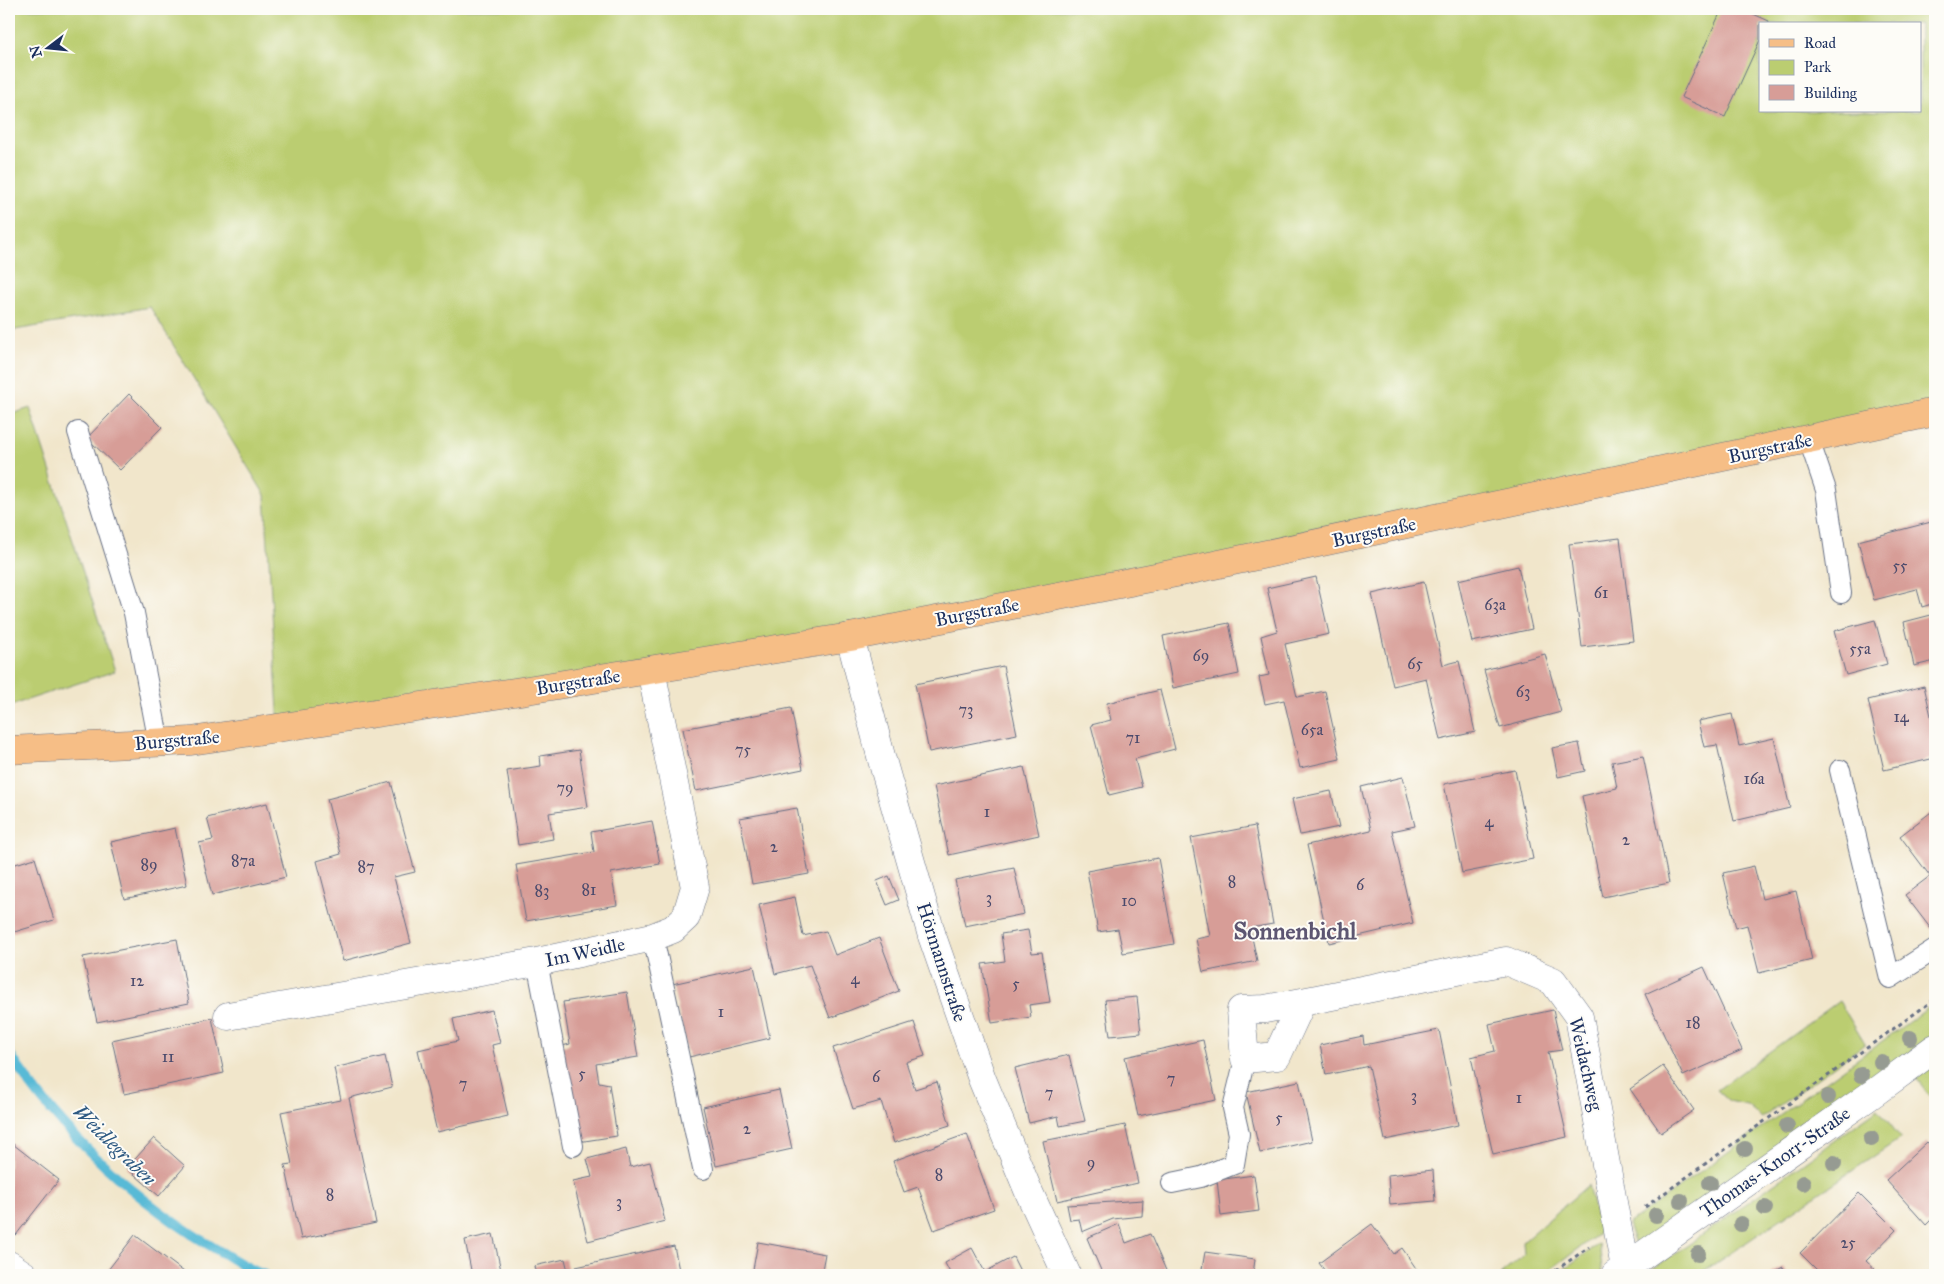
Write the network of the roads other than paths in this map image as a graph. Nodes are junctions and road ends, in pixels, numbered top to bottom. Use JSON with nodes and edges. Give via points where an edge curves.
{"nodes":[{"id":1,"x":1935,"y":412,"type":"edge"},
{"id":2,"x":78,"y":432,"type":"dead end"},
{"id":3,"x":1809,"y":440,"type":"junction"},
{"id":4,"x":1841,"y":593,"type":"dead end"},
{"id":5,"x":850,"y":637,"type":"junction"},
{"id":6,"x":651,"y":670,"type":"junction"},
{"id":7,"x":160,"y":743,"type":"junction"},
{"id":8,"x":9,"y":750,"type":"edge"},
{"id":9,"x":1840,"y":770,"type":"dead end"},
{"id":10,"x":653,"y":937,"type":"junction"},
{"id":11,"x":1935,"y":949,"type":"edge"},
{"id":12,"x":536,"y":962,"type":"junction"},
{"id":13,"x":1302,"y":1002,"type":"junction"},
{"id":14,"x":228,"y":1016,"type":"dead end"},
{"id":15,"x":1935,"y":1048,"type":"edge"},
{"id":16,"x":1246,"y":1059,"type":"junction"},
{"id":17,"x":574,"y":1146,"type":"dead end"},
{"id":18,"x":703,"y":1169,"type":"dead end"},
{"id":19,"x":1172,"y":1183,"type":"dead end"},
{"id":20,"x":9,"y":1265,"type":"edge"},
{"id":21,"x":1620,"y":1272,"type":"edge"},
{"id":22,"x":24,"y":1275,"type":"edge"},
{"id":23,"x":1066,"y":1275,"type":"edge"}],
"edges":[{"from":1,"to":3,"type":"main road","name":"Burgstraße"},
{"from":2,"to":7,"type":"lane","via":[[134,613]]},
{"from":3,"to":4,"type":"lane","via":[[1826,490]]},
{"from":3,"to":5,"type":"main road","name":"Burgstraße","via":[[1186,571]]},
{"from":5,"to":6,"type":"main road","name":"Burgstraße"},
{"from":5,"to":23,"type":"street","name":"Hörmannstraße","via":[[932,936],[982,1079]]},
{"from":6,"to":7,"type":"main road","name":"Burgstraße","via":[[191,742]]},
{"from":6,"to":10,"type":"street","name":"Im Weidle","via":[[695,887],[686,917],[673,929]]},
{"from":7,"to":8,"type":"main road","name":"Burgstraße"},
{"from":9,"to":11,"type":"lane","via":[[1890,978]]},
{"from":10,"to":12,"type":"street","name":"Im Weidle"},
{"from":10,"to":18,"type":"lane"},
{"from":12,"to":14,"type":"street","name":"Im Weidle"},
{"from":12,"to":17,"type":"lane"},
{"from":13,"to":16,"type":"street","via":[[1277,1056]]},
{"from":13,"to":16,"type":"street","name":"Weidachweg","via":[[1241,1010]]},
{"from":13,"to":21,"type":"street","name":"Weidachweg","via":[[1506,961],[1553,982],[1579,1017],[1618,1226]]},
{"from":15,"to":21,"type":"street","name":"Thomas-Knorr-Straße"},
{"from":16,"to":19,"type":"lane","via":[[1233,1108],[1239,1134],[1234,1164]]},
{"from":20,"to":22,"type":"street"}]}
